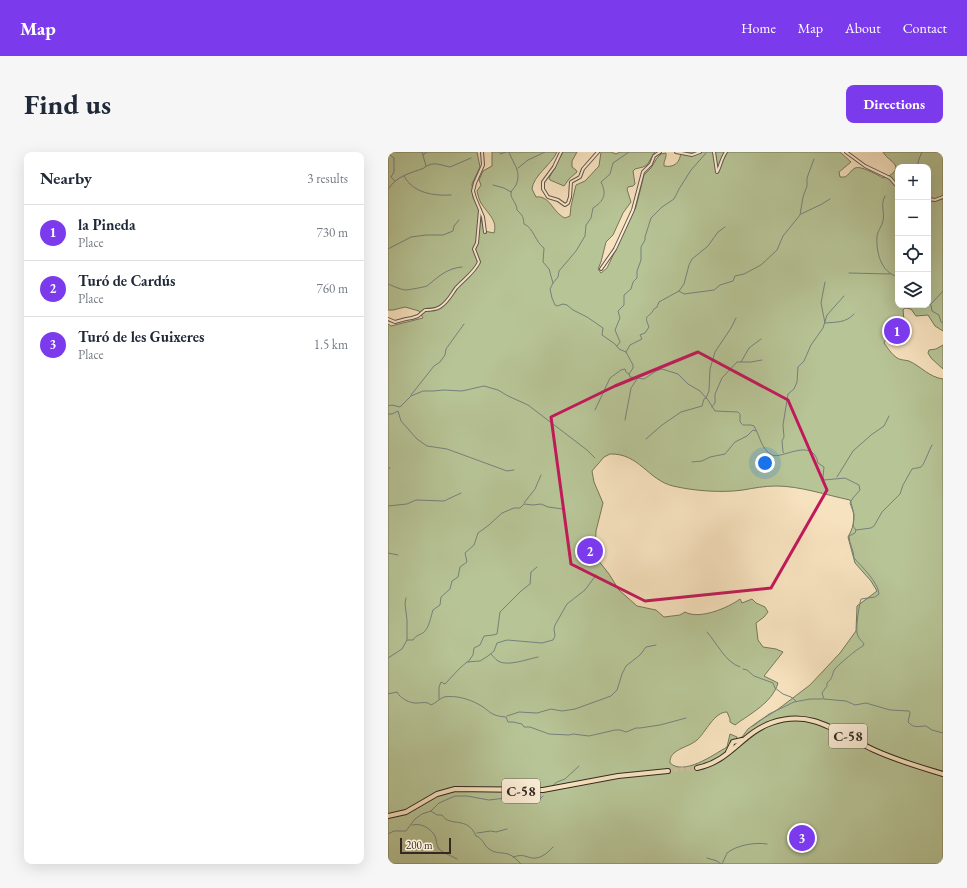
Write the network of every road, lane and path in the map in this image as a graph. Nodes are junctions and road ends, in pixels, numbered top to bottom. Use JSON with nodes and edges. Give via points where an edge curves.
{"nodes":[{"id":1,"x":482,"y":152,"type":"edge"},
{"id":2,"x":561,"y":152,"type":"edge"},
{"id":3,"x":598,"y":152,"type":"edge"},
{"id":4,"x":660,"y":152,"type":"edge"},
{"id":5,"x":676,"y":152,"type":"edge"},
{"id":6,"x":700,"y":152,"type":"edge"},
{"id":7,"x":714,"y":152,"type":"edge"},
{"id":8,"x":726,"y":152,"type":"edge"},
{"id":9,"x":846,"y":152,"type":"edge"},
{"id":10,"x":895,"y":184,"type":"edge"},
{"id":11,"x":943,"y":197,"type":"edge"},
{"id":12,"x":931,"y":199,"type":"edge"},
{"id":13,"x":480,"y":210,"type":"junction"},
{"id":14,"x":485,"y":232,"type":"dead end"},
{"id":15,"x":601,"y":269,"type":"dead end"},
{"id":16,"x":388,"y":319,"type":"edge"},
{"id":17,"x":733,"y":745,"type":"junction"},
{"id":18,"x":726,"y":754,"type":"junction"},
{"id":19,"x":703,"y":766,"type":"junction"},
{"id":20,"x":697,"y":768,"type":"tunnel mouth"},
{"id":21,"x":668,"y":771,"type":"tunnel mouth"},
{"id":22,"x":943,"y":773,"type":"edge"},
{"id":23,"x":388,"y":817,"type":"edge"}],
"edges":[{"from":1,"to":13,"type":"street","via":[[483,165],[473,191]]},
{"from":2,"to":3,"type":"street","via":[[543,185],[548,197],[565,204],[570,199],[571,182],[580,177],[583,168]]},
{"from":4,"to":15,"type":"street","via":[[643,172],[633,210],[615,249]]},
{"from":5,"to":6,"type":"street","via":[[692,155]]},
{"from":7,"to":8,"type":"street","via":[[717,172]]},
{"from":9,"to":10,"type":"street","via":[[865,166],[890,178]]},
{"from":11,"to":12,"type":"street"},
{"from":13,"to":14,"type":"street"},
{"from":13,"to":16,"type":"street","via":[[477,243],[474,249],[479,262],[473,272],[448,301],[438,308],[425,310],[416,317],[399,322]]},
{"from":17,"to":18,"type":"main road","number":"C-58"},
{"from":17,"to":18,"type":"main road"},
{"from":17,"to":19,"type":"main road","number":"C-58","via":[[719,761]]},
{"from":17,"to":22,"type":"main road","number":"C-58","via":[[776,721],[812,720],[830,726],[892,757]]},
{"from":17,"to":22,"type":"main road","number":"C-58","via":[[769,723],[790,718],[805,718],[826,723],[864,744]]},
{"from":18,"to":19,"type":"main road","number":"C-58"},
{"from":19,"to":20,"type":"main road","number":"C-58"},
{"from":21,"to":23,"type":"main road","number":"C-58","via":[[599,780],[543,792],[455,791],[438,796],[406,813]]}]}
